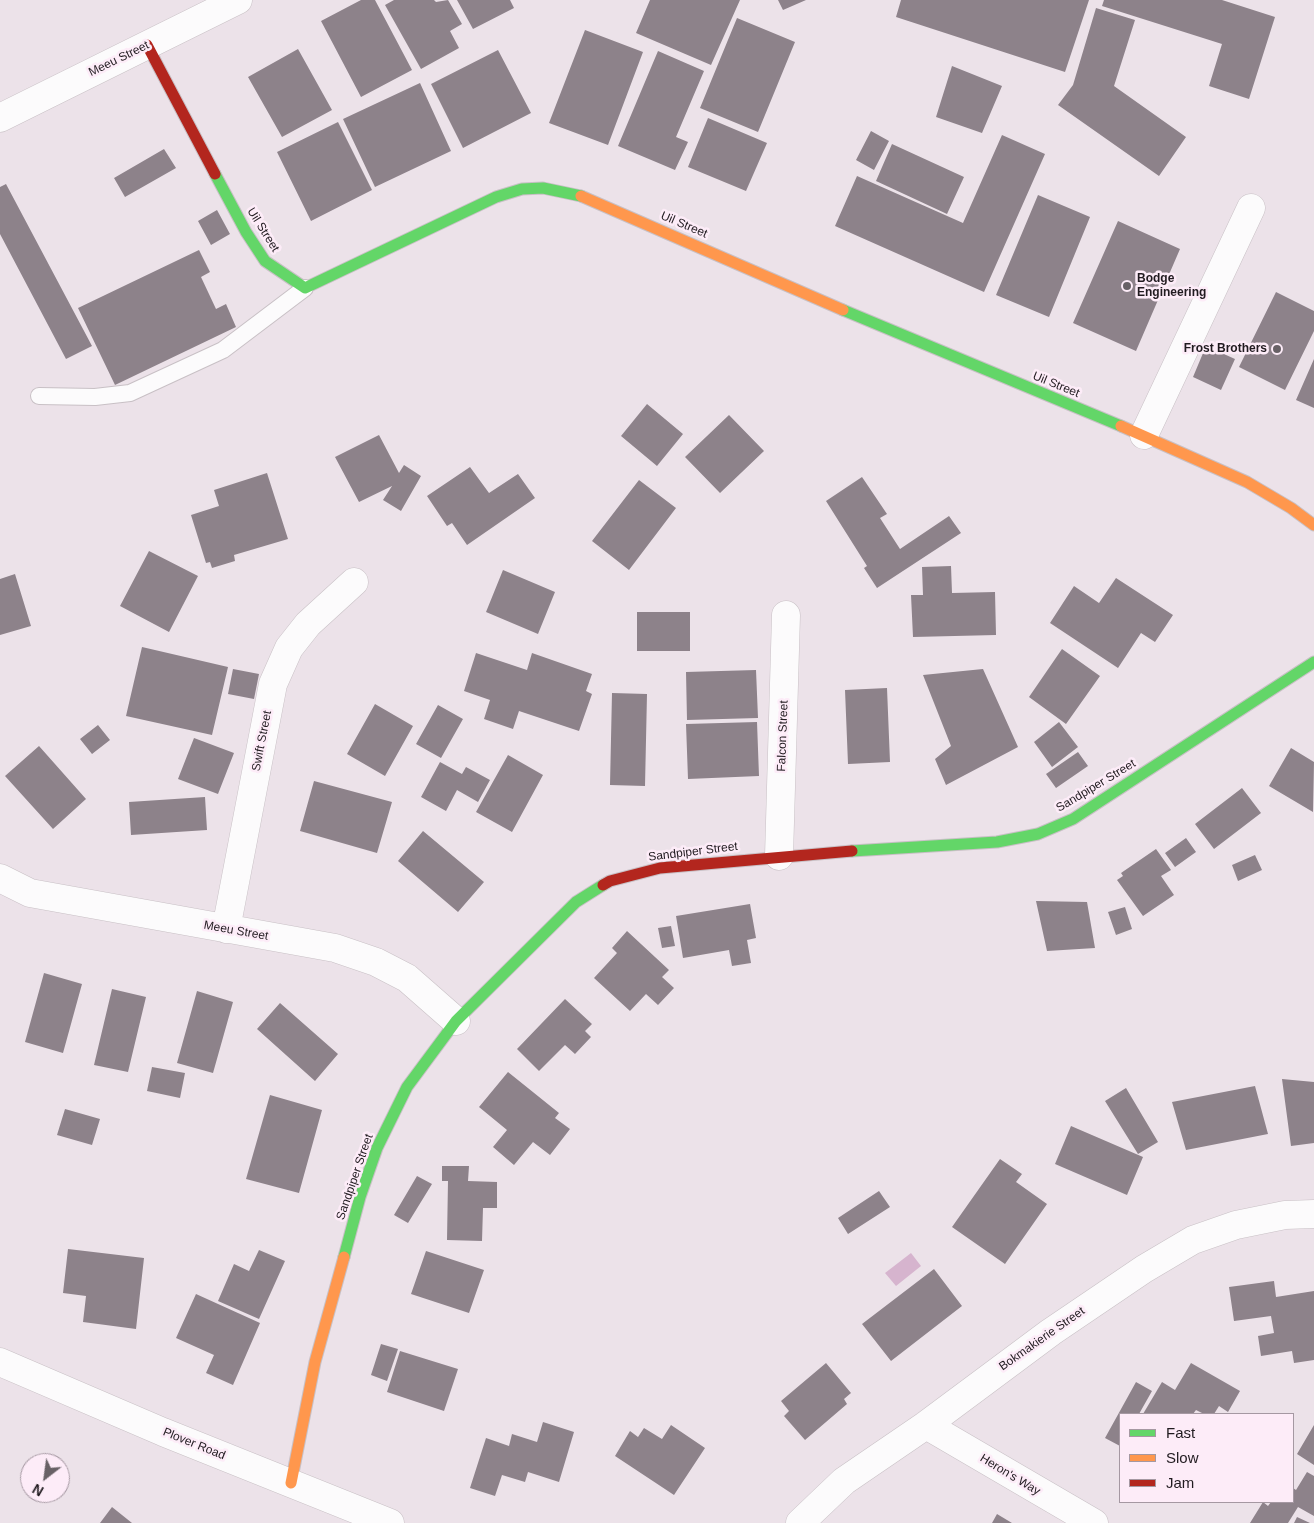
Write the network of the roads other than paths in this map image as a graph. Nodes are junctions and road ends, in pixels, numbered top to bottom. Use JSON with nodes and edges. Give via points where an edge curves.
{"nodes":[{"id":1,"x":238,"y":0,"type":"edge"},
{"id":2,"x":147,"y":46,"type":"junction"},
{"id":3,"x":0,"y":118,"type":"edge"},
{"id":4,"x":1251,"y":208,"type":"dead end"},
{"id":5,"x":305,"y":288,"type":"junction"},
{"id":6,"x":40,"y":396,"type":"dead end"},
{"id":7,"x":1144,"y":435,"type":"junction"},
{"id":8,"x":1314,"y":525,"type":"edge"},
{"id":9,"x":354,"y":582,"type":"dead end"},
{"id":10,"x":786,"y":615,"type":"dead end"},
{"id":11,"x":1314,"y":662,"type":"edge"},
{"id":12,"x":779,"y":856,"type":"junction"},
{"id":13,"x":0,"y":878,"type":"edge"},
{"id":14,"x":226,"y":929,"type":"junction"},
{"id":15,"x":456,"y":1021,"type":"junction"},
{"id":16,"x":1314,"y":1214,"type":"edge"},
{"id":17,"x":0,"y":1362,"type":"edge"},
{"id":18,"x":926,"y":1425,"type":"junction"},
{"id":19,"x":291,"y":1483,"type":"junction"},
{"id":20,"x":390,"y":1523,"type":"edge"},
{"id":21,"x":800,"y":1523,"type":"edge"},
{"id":22,"x":1094,"y":1523,"type":"edge"}],
"edges":[{"from":1,"to":2,"type":"street","name":"Meeu Street"},
{"from":2,"to":3,"type":"street","name":"Meeu Street"},
{"from":2,"to":5,"type":"street","name":"Uil Street","via":[[246,232],[265,261]]},
{"from":4,"to":7,"type":"street"},
{"from":5,"to":6,"type":"lane","via":[[223,350],[130,393],[95,397]]},
{"from":5,"to":7,"type":"street","name":"Uil Street","via":[[496,197],[522,189],[543,188],[574,193],[930,348]]},
{"from":7,"to":8,"type":"street","name":"Uil Street","via":[[1247,482]]},
{"from":9,"to":14,"type":"street","name":"Swift Street","via":[[308,624],[289,648],[274,684]]},
{"from":10,"to":12,"type":"street","name":"Falcon Street"},
{"from":11,"to":12,"type":"street","name":"Sandpiper Street","via":[[1087,810],[1038,834],[997,842]]},
{"from":12,"to":15,"type":"street","name":"Sandpiper Street","via":[[660,868],[610,881],[576,902]]},
{"from":13,"to":14,"type":"street","name":"Meeu Street","via":[[30,894]]},
{"from":14,"to":15,"type":"street","name":"Meeu Street","via":[[335,948],[376,962],[407,978]]},
{"from":15,"to":19,"type":"street","name":"Sandpiper Street","via":[[407,1087],[377,1148],[360,1197],[315,1362]]},
{"from":16,"to":18,"type":"street","name":"Bokmakierie Street","via":[[1285,1215],[1236,1225],[1193,1240],[1051,1332]]},
{"from":17,"to":19,"type":"street","name":"Plover Road"},
{"from":18,"to":21,"type":"street","name":"Bokmakierie Street","via":[[844,1481]]},
{"from":18,"to":22,"type":"street","name":"Heron's Way"},
{"from":19,"to":20,"type":"street","name":"Plover Road"}]}
